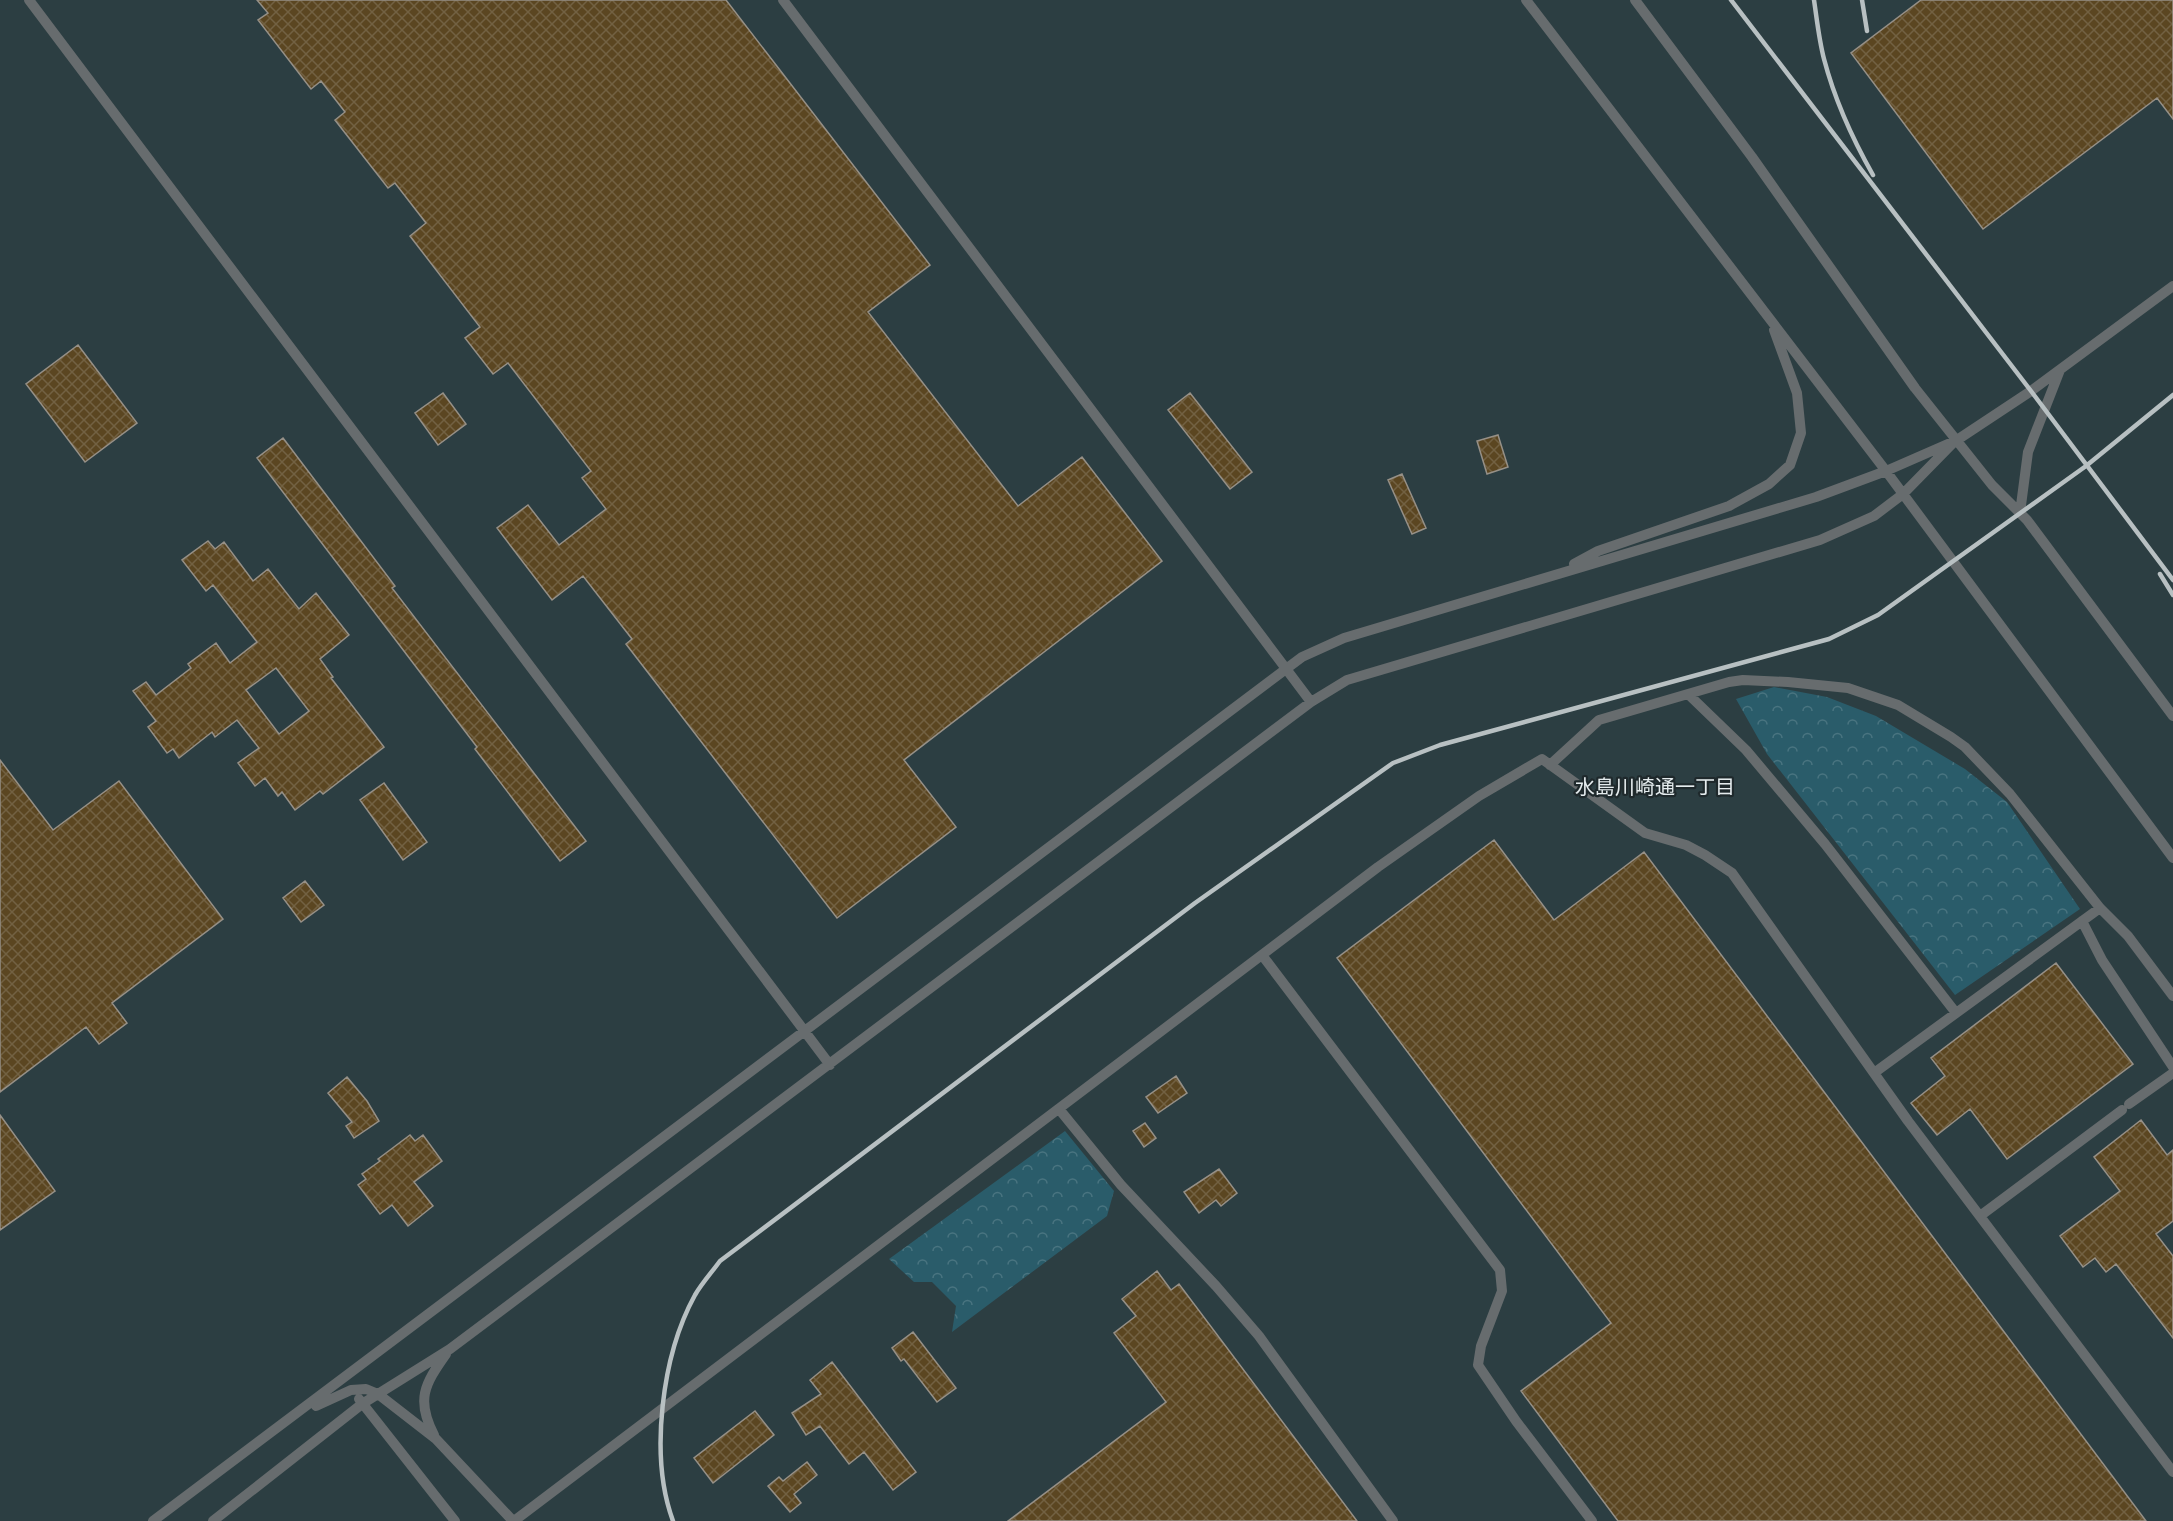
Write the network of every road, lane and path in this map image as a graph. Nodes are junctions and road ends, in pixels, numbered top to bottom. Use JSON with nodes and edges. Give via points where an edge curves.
{"nodes":[{"id":1,"x":30,"y":0,"type":"edge"},
{"id":2,"x":783,"y":0,"type":"edge"},
{"id":3,"x":1526,"y":0,"type":"edge"},
{"id":4,"x":1635,"y":0,"type":"edge"},
{"id":5,"x":2173,"y":286,"type":"edge"},
{"id":6,"x":1773,"y":324,"type":"junction"},
{"id":7,"x":2060,"y":370,"type":"junction"},
{"id":8,"x":1957,"y":440,"type":"junction"},
{"id":9,"x":1886,"y":471,"type":"junction"},
{"id":10,"x":1903,"y":494,"type":"junction"},
{"id":11,"x":2020,"y":513,"type":"junction"},
{"id":12,"x":1547,"y":577,"type":"junction"},
{"id":13,"x":1286,"y":668,"type":"junction"},
{"id":14,"x":1689,"y":695,"type":"junction"},
{"id":15,"x":1311,"y":702,"type":"junction"},
{"id":16,"x":2173,"y":716,"type":"edge"},
{"id":17,"x":1550,"y":765,"type":"junction"},
{"id":18,"x":2173,"y":858,"type":"edge"},
{"id":19,"x":2100,"y":908,"type":"junction"},
{"id":20,"x":2082,"y":921,"type":"junction"},
{"id":21,"x":1262,"y":955,"type":"junction"},
{"id":22,"x":2173,"y":996,"type":"edge"},
{"id":23,"x":1956,"y":1013,"type":"junction"},
{"id":24,"x":805,"y":1032,"type":"junction"},
{"id":25,"x":830,"y":1065,"type":"junction"},
{"id":26,"x":2173,"y":1067,"type":"edge"},
{"id":27,"x":1874,"y":1073,"type":"junction"},
{"id":28,"x":2173,"y":1073,"type":"edge"},
{"id":29,"x":1059,"y":1109,"type":"junction"},
{"id":30,"x":1980,"y":1216,"type":"junction"},
{"id":31,"x":450,"y":1349,"type":"junction"},
{"id":32,"x":343,"y":1379,"type":"junction"},
{"id":33,"x":351,"y":1390,"type":"junction"},
{"id":34,"x":378,"y":1394,"type":"junction"},
{"id":35,"x":362,"y":1404,"type":"junction"},
{"id":36,"x":289,"y":1419,"type":"junction"},
{"id":37,"x":436,"y":1439,"type":"junction"},
{"id":38,"x":2173,"y":1472,"type":"edge"},
{"id":39,"x":153,"y":1521,"type":"edge"},
{"id":40,"x":213,"y":1521,"type":"edge"},
{"id":41,"x":455,"y":1521,"type":"edge"},
{"id":42,"x":514,"y":1521,"type":"edge"},
{"id":43,"x":1393,"y":1521,"type":"edge"},
{"id":44,"x":1592,"y":1521,"type":"edge"}],
"edges":[{"from":1,"to":24,"type":"lane"},
{"from":2,"to":13,"type":"lane"},
{"from":3,"to":6,"type":"lane"},
{"from":4,"to":8,"type":"lane","via":[[1752,157],[1915,388]]},
{"from":5,"to":7,"type":"lane"},
{"from":6,"to":9,"type":"lane"},
{"from":6,"to":12,"type":"lane","via":[[1797,393],[1800,433],[1790,465],[1769,484],[1729,506],[1598,551]]},
{"from":7,"to":8,"type":"lane"},
{"from":7,"to":11,"type":"lane","via":[[2028,452]]},
{"from":8,"to":9,"type":"lane"},
{"from":8,"to":10,"type":"lane"},
{"from":8,"to":11,"type":"lane"},
{"from":9,"to":10,"type":"lane"},
{"from":9,"to":12,"type":"lane","via":[[1816,497]]},
{"from":10,"to":15,"type":"lane","via":[[1874,516],[1820,540],[1347,680]]},
{"from":10,"to":18,"type":"lane"},
{"from":11,"to":16,"type":"lane"},
{"from":12,"to":13,"type":"lane","via":[[1344,638]]},
{"from":13,"to":15,"type":"lane"},
{"from":13,"to":24,"type":"lane"},
{"from":14,"to":17,"type":"lane","via":[[1599,720]]},
{"from":14,"to":19,"type":"lane","via":[[1743,680],[1788,682],[1848,688],[1898,705],[1951,736],[1977,758]]},
{"from":14,"to":23,"type":"lane","via":[[1746,750],[1797,810]]},
{"from":15,"to":25,"type":"lane"},
{"from":17,"to":21,"type":"lane","via":[[1542,759],[1479,796]]},
{"from":17,"to":27,"type":"lane","via":[[1645,833],[1686,845],[1732,873]]},
{"from":19,"to":20,"type":"lane"},
{"from":19,"to":22,"type":"lane","via":[[2128,936]]},
{"from":20,"to":23,"type":"lane"},
{"from":20,"to":26,"type":"lane","via":[[2102,960]]},
{"from":21,"to":29,"type":"lane"},
{"from":21,"to":44,"type":"lane","via":[[1500,1270],[1502,1291],[1480,1346],[1478,1365]]},
{"from":23,"to":27,"type":"lane"},
{"from":24,"to":25,"type":"lane"},
{"from":24,"to":32,"type":"lane"},
{"from":25,"to":31,"type":"lane"},
{"from":27,"to":30,"type":"lane"},
{"from":28,"to":30,"type":"lane"},
{"from":29,"to":42,"type":"lane"},
{"from":29,"to":43,"type":"lane","via":[[1121,1185],[1259,1336]]},
{"from":30,"to":38,"type":"lane"},
{"from":31,"to":34,"type":"lane"},
{"from":31,"to":37,"type":"lane","via":[[425,1388],[426,1419]]},
{"from":32,"to":33,"type":"lane"},
{"from":32,"to":36,"type":"lane"},
{"from":33,"to":34,"type":"lane","via":[[366,1389]]},
{"from":33,"to":35,"type":"lane"},
{"from":33,"to":36,"type":"lane"},
{"from":34,"to":35,"type":"lane"},
{"from":34,"to":37,"type":"lane"},
{"from":35,"to":40,"type":"lane"},
{"from":35,"to":41,"type":"lane"},
{"from":36,"to":39,"type":"lane"},
{"from":37,"to":42,"type":"lane"}]}
